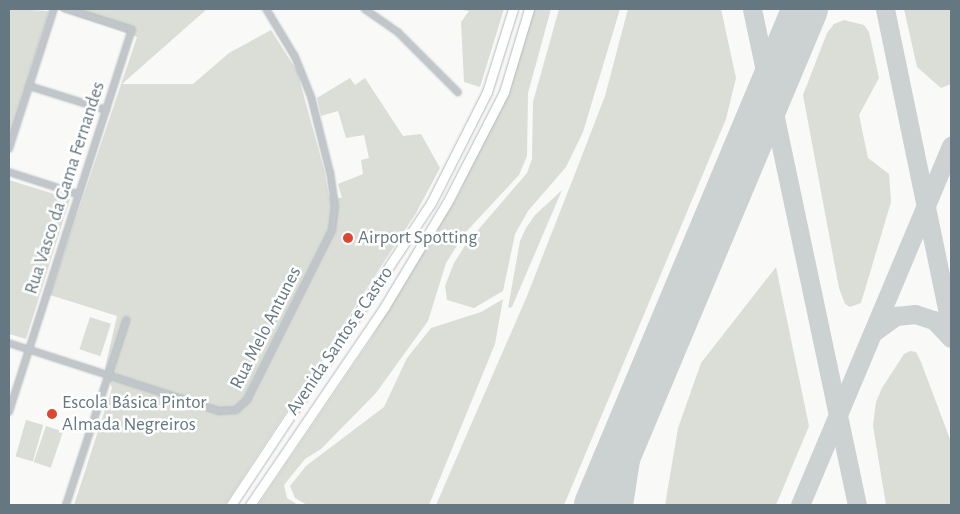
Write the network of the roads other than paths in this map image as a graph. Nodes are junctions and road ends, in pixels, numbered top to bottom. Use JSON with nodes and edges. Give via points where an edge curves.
{"nodes":[{"id":1,"x":54,"y":9,"type":"edge"},
{"id":2,"x":65,"y":9,"type":"edge"},
{"id":3,"x":266,"y":9,"type":"edge"},
{"id":4,"x":365,"y":9,"type":"edge"},
{"id":5,"x":513,"y":9,"type":"edge"},
{"id":6,"x":529,"y":9,"type":"edge"},
{"id":7,"x":29,"y":86,"type":"junction"},
{"id":8,"x":458,"y":92,"type":"dead end"},
{"id":9,"x":106,"y":110,"type":"junction"},
{"id":10,"x":9,"y":149,"type":"edge"},
{"id":11,"x":9,"y":172,"type":"edge"},
{"id":12,"x":78,"y":194,"type":"junction"},
{"id":13,"x":126,"y":321,"type":"dead end"},
{"id":14,"x":9,"y":343,"type":"edge"},
{"id":15,"x":28,"y":349,"type":"junction"},
{"id":16,"x":108,"y":375,"type":"junction"},
{"id":17,"x":9,"y":412,"type":"edge"},
{"id":18,"x":66,"y":505,"type":"edge"},
{"id":19,"x":231,"y":505,"type":"edge"},
{"id":20,"x":250,"y":505,"type":"edge"}],
"edges":[{"from":1,"to":7,"type":"street"},
{"from":2,"to":9,"type":"street","name":"Rua Vasco da Gama Fernandes","via":[[132,30]]},
{"from":3,"to":16,"type":"street","name":"Rua Melo Antunes","via":[[304,76],[330,173],[336,207],[332,230],[242,405],[236,410],[218,411]]},
{"from":4,"to":8,"type":"street","via":[[398,32]]},
{"from":5,"to":19,"type":"main road","name":"Avenida Santos e Castro","via":[[487,92],[430,203]]},
{"from":6,"to":20,"type":"main road","name":"Avenida Santos e Castro","via":[[504,92],[452,195],[385,306]]},
{"from":7,"to":9,"type":"street"},
{"from":7,"to":10,"type":"street"},
{"from":9,"to":12,"type":"street","name":"Rua Vasco da Gama Fernandes"},
{"from":11,"to":12,"type":"street"},
{"from":12,"to":15,"type":"street","name":"Rua Vasco da Gama Fernandes"},
{"from":13,"to":16,"type":"street"},
{"from":14,"to":15,"type":"street","name":"Rua Melo Antunes"},
{"from":15,"to":16,"type":"street","name":"Rua Melo Antunes"},
{"from":15,"to":17,"type":"street","name":"Rua Vasco da Gama Fernandes"},
{"from":16,"to":18,"type":"street"}]}
